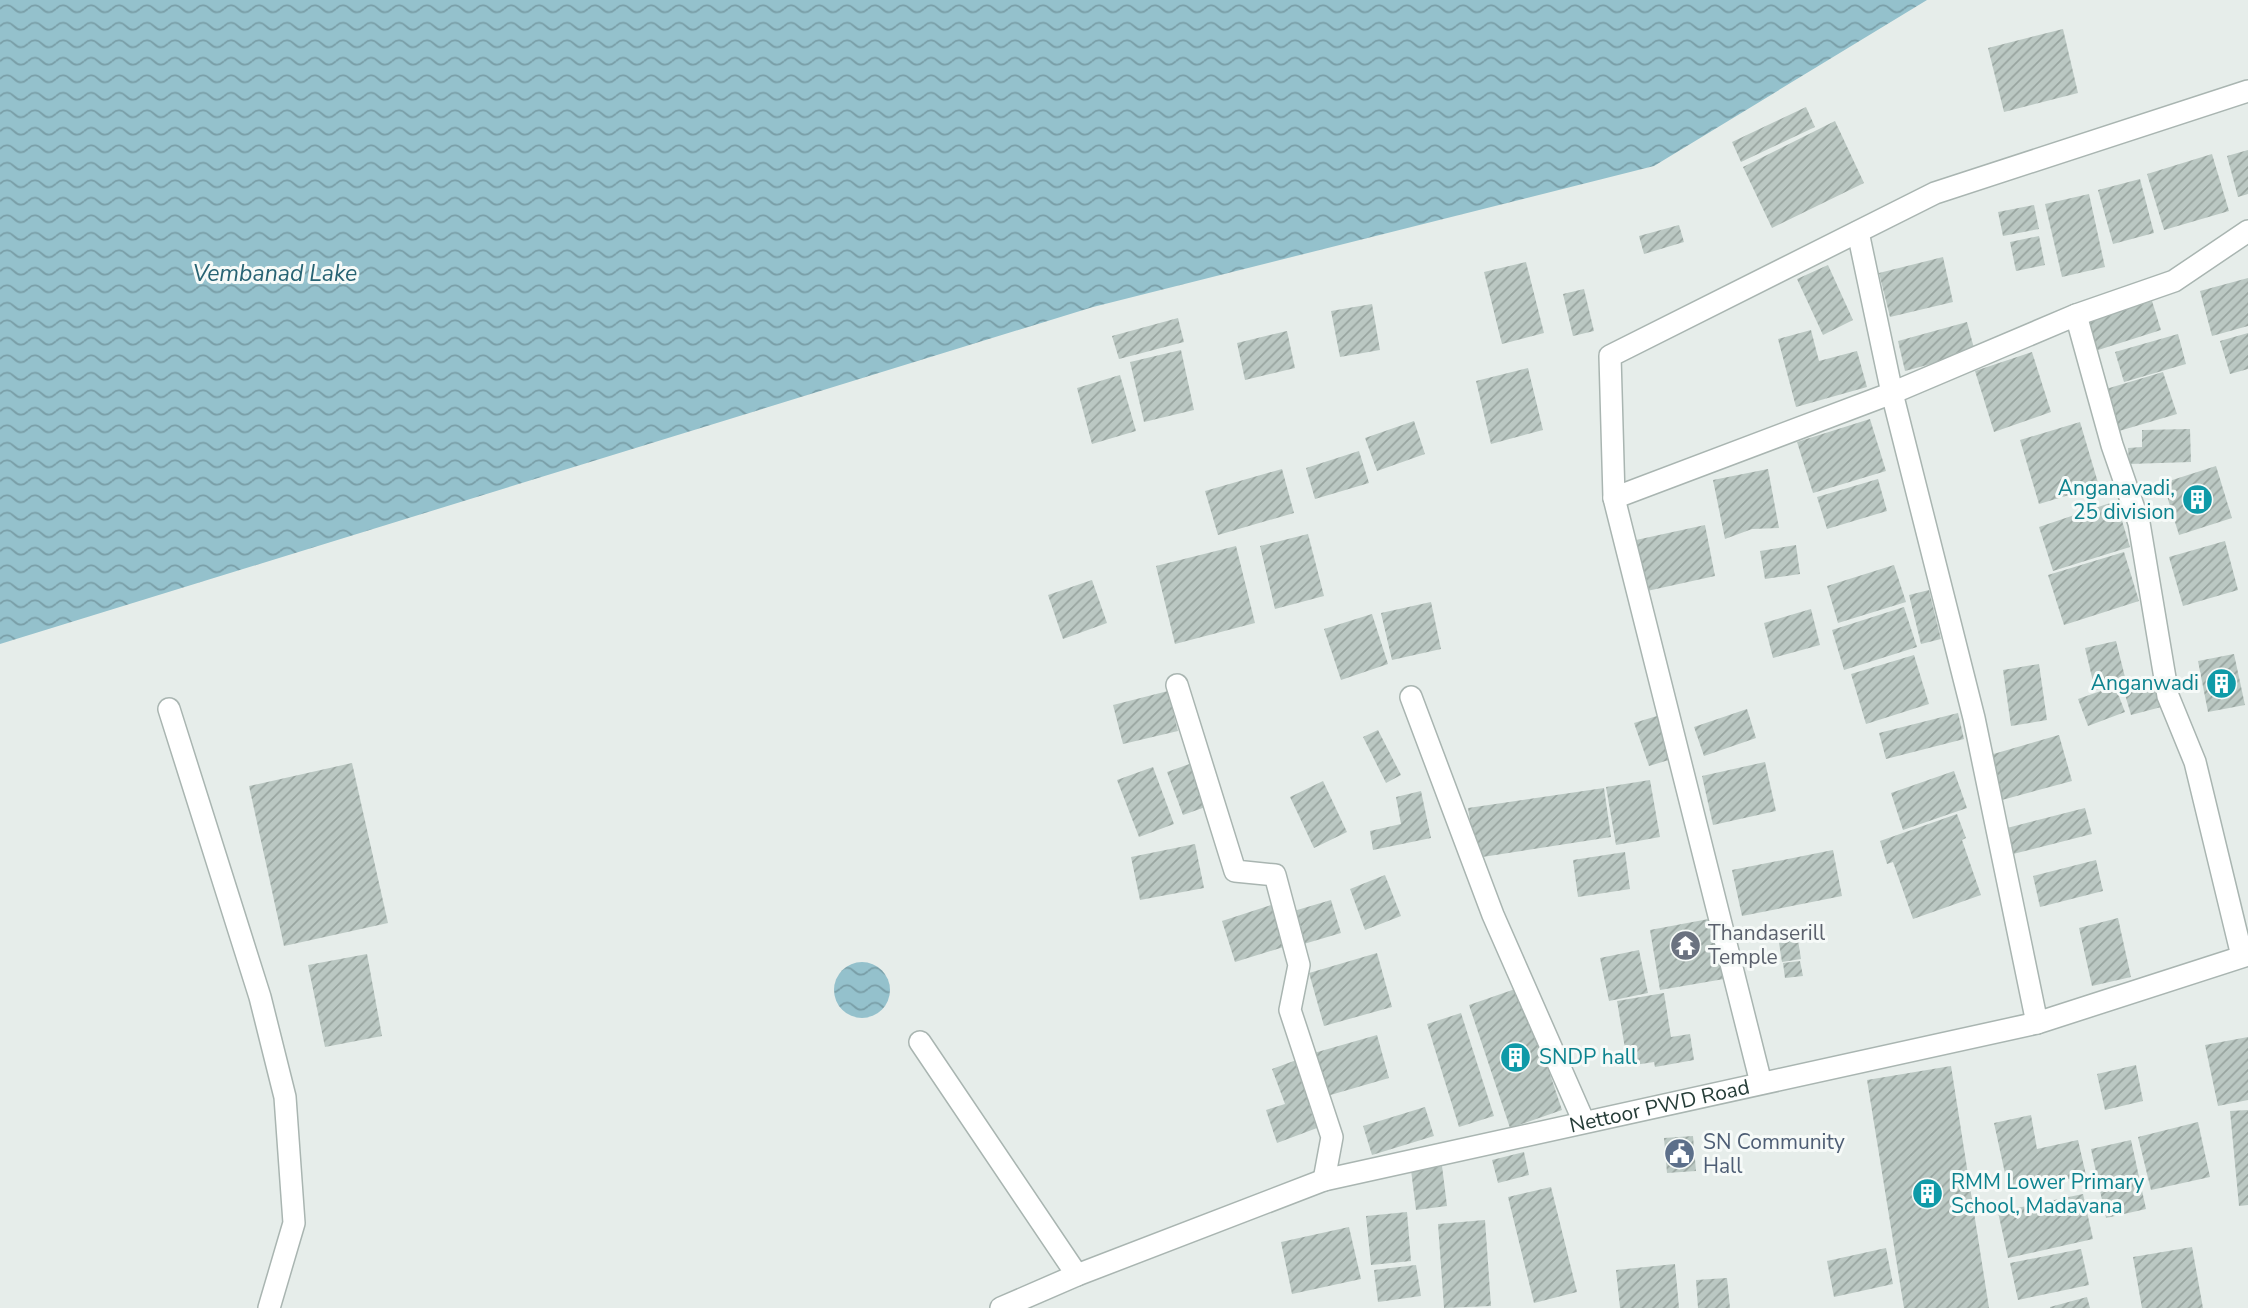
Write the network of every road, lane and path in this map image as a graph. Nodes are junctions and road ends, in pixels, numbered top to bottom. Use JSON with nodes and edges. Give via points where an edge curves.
{"nodes":[{"id":1,"x":2248,"y":91,"type":"edge"},
{"id":2,"x":2248,"y":231,"type":"edge"},
{"id":3,"x":1858,"y":232,"type":"junction"},
{"id":4,"x":2076,"y":315,"type":"junction"},
{"id":5,"x":1892,"y":393,"type":"junction"},
{"id":6,"x":1614,"y":498,"type":"junction"},
{"id":7,"x":1177,"y":685,"type":"dead end"},
{"id":8,"x":1411,"y":697,"type":"dead end"},
{"id":9,"x":169,"y":709,"type":"dead end"},
{"id":10,"x":2245,"y":955,"type":"edge"},
{"id":11,"x":2037,"y":1023,"type":"junction"},
{"id":12,"x":920,"y":1042,"type":"dead end"},
{"id":13,"x":1761,"y":1083,"type":"junction"},
{"id":14,"x":1584,"y":1122,"type":"junction"},
{"id":15,"x":1324,"y":1181,"type":"junction"},
{"id":16,"x":1077,"y":1275,"type":"junction"},
{"id":17,"x":269,"y":1308,"type":"edge"},
{"id":18,"x":1001,"y":1308,"type":"edge"}],
"edges":[{"from":1,"to":3,"type":"street","via":[[1935,193]]},
{"from":2,"to":4,"type":"street","via":[[2175,281]]},
{"from":3,"to":5,"type":"street"},
{"from":3,"to":6,"type":"street","via":[[1610,356]]},
{"from":4,"to":5,"type":"street"},
{"from":4,"to":10,"type":"street","via":[[2139,523],[2168,696],[2195,762]]},
{"from":5,"to":6,"type":"street"},
{"from":5,"to":11,"type":"street","via":[[1974,718]]},
{"from":6,"to":13,"type":"street"},
{"from":7,"to":15,"type":"street","via":[[1235,871],[1275,875],[1300,965],[1290,1010],[1332,1137]]},
{"from":8,"to":14,"type":"street","via":[[1493,915]]},
{"from":9,"to":17,"type":"street","via":[[260,997],[285,1097],[294,1223]]},
{"from":10,"to":11,"type":"street","name":"Nettoor PWD Road"},
{"from":11,"to":13,"type":"street","name":"Nettoor PWD Road"},
{"from":12,"to":16,"type":"street"},
{"from":13,"to":14,"type":"street","name":"Nettoor PWD Road"},
{"from":14,"to":15,"type":"street","name":"Nettoor PWD Road"},
{"from":15,"to":16,"type":"street","name":"Nettoor PWD Road"},
{"from":16,"to":18,"type":"street","name":"Nettoor PWD Road"}]}
